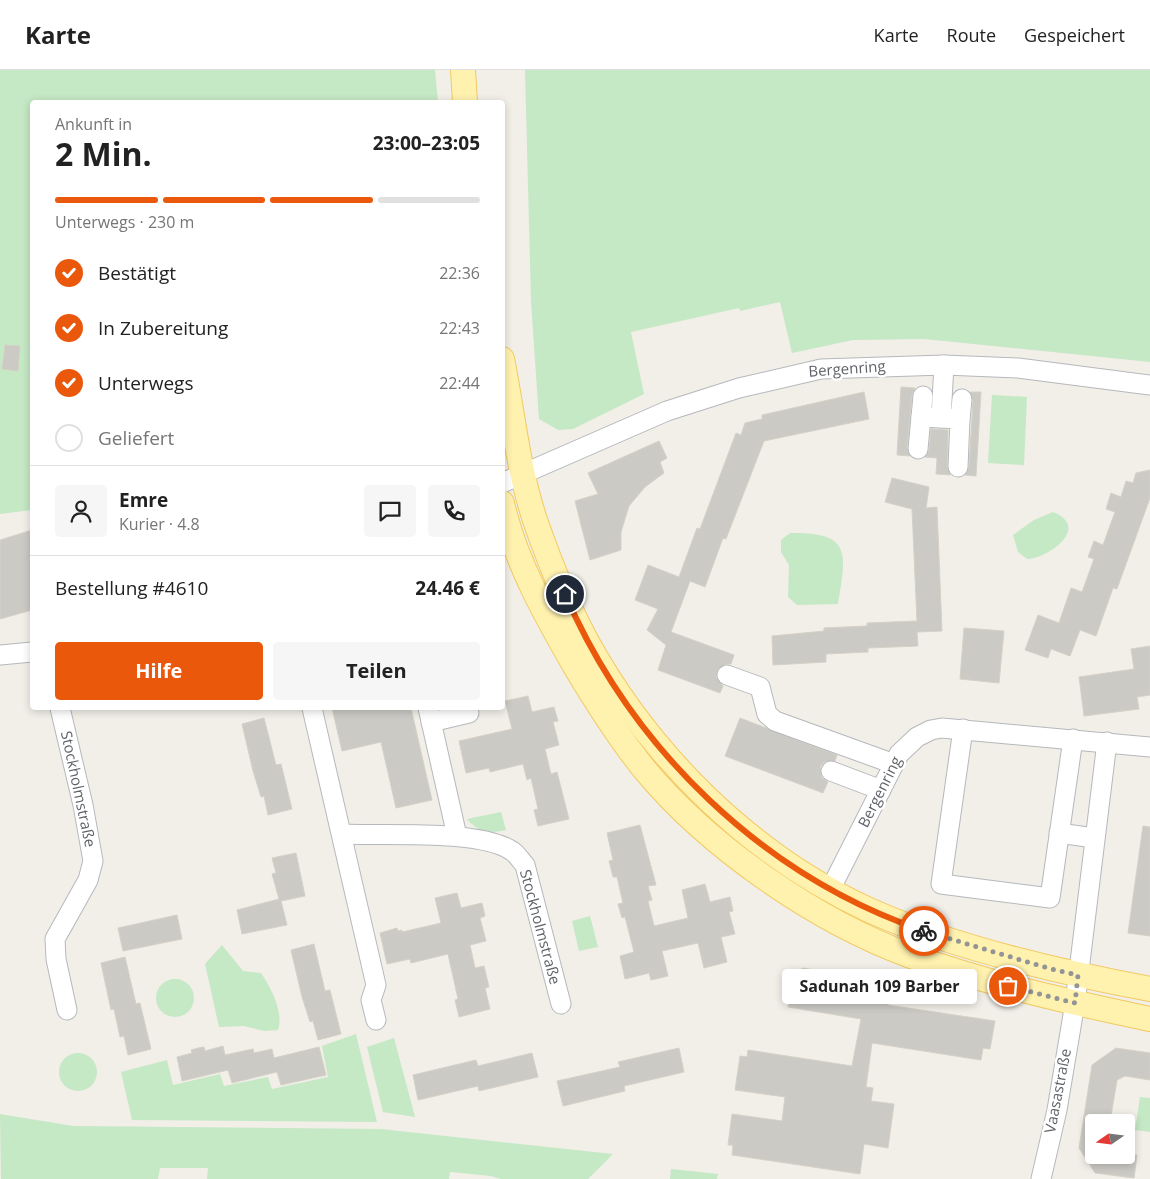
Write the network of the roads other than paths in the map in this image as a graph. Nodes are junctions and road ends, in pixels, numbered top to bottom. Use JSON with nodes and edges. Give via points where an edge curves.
{"nodes":[{"id":1,"x":463,"y":70,"type":"edge"},
{"id":2,"x":465,"y":100,"type":"edge"},
{"id":3,"x":944,"y":364,"type":"junction"},
{"id":4,"x":1150,"y":385,"type":"edge"},
{"id":5,"x":505,"y":391,"type":"edge"},
{"id":6,"x":923,"y":396,"type":"dead end"},
{"id":7,"x":962,"y":399,"type":"dead end"},
{"id":8,"x":921,"y":417,"type":"junction"},
{"id":9,"x":941,"y":418,"type":"junction"},
{"id":10,"x":960,"y":419,"type":"junction"},
{"id":11,"x":918,"y":448,"type":"dead end"},
{"id":12,"x":958,"y":467,"type":"dead end"},
{"id":13,"x":513,"y":478,"type":"edge"},
{"id":14,"x":505,"y":513,"type":"edge"},
{"id":15,"x":30,"y":652,"type":"edge"},
{"id":16,"x":0,"y":655,"type":"edge"},
{"id":17,"x":727,"y":675,"type":"dead end"},
{"id":18,"x":60,"y":710,"type":"edge"},
{"id":19,"x":312,"y":710,"type":"edge"},
{"id":20,"x":469,"y":712,"type":"dead end"},
{"id":21,"x":429,"y":715,"type":"edge"},
{"id":22,"x":963,"y":729,"type":"junction"},
{"id":23,"x":1073,"y":739,"type":"junction"},
{"id":24,"x":1107,"y":742,"type":"junction"},
{"id":25,"x":1150,"y":747,"type":"edge"},
{"id":26,"x":894,"y":764,"type":"junction"},
{"id":27,"x":830,"y":775,"type":"dead end"},
{"id":28,"x":879,"y":793,"type":"junction"},
{"id":29,"x":1060,"y":833,"type":"junction"},
{"id":30,"x":342,"y":834,"type":"junction"},
{"id":31,"x":457,"y":836,"type":"junction"},
{"id":32,"x":1094,"y":838,"type":"junction"},
{"id":33,"x":830,"y":890,"type":"junction"},
{"id":34,"x":1078,"y":975,"type":"junction"},
{"id":35,"x":1150,"y":989,"type":"edge"},
{"id":36,"x":1075,"y":1003,"type":"junction"},
{"id":37,"x":561,"y":1004,"type":"dead end"},
{"id":38,"x":67,"y":1010,"type":"dead end"},
{"id":39,"x":1150,"y":1019,"type":"edge"},
{"id":40,"x":376,"y":1020,"type":"dead end"},
{"id":41,"x":1041,"y":1179,"type":"edge"}],
"edges":[{"from":1,"to":2,"type":"main road"},
{"from":3,"to":4,"type":"street","name":"Bergenring","via":[[1018,368]]},
{"from":3,"to":9,"type":"street"},
{"from":3,"to":13,"type":"street","name":"Bergenring","via":[[821,369],[740,388],[667,411]]},
{"from":5,"to":13,"type":"main road"},
{"from":6,"to":8,"type":"street"},
{"from":7,"to":10,"type":"street"},
{"from":8,"to":9,"type":"street"},
{"from":8,"to":11,"type":"street"},
{"from":9,"to":10,"type":"street"},
{"from":10,"to":12,"type":"street"},
{"from":13,"to":33,"type":"main road","via":[[536,523],[577,621],[597,660],[635,716],[669,759],[718,808],[765,847]]},
{"from":14,"to":36,"type":"main road","via":[[533,588],[569,656],[614,728],[665,792],[724,846],[805,904],[909,955],[999,984]]},
{"from":15,"to":16,"type":"street"},
{"from":17,"to":26,"type":"street","via":[[760,687],[767,714],[775,721]]},
{"from":18,"to":38,"type":"street","name":"Stockholmstraße","via":[[93,862],[88,880],[56,938],[56,959]]},
{"from":19,"to":30,"type":"street"},
{"from":20,"to":21,"type":"street"},
{"from":21,"to":31,"type":"street"},
{"from":22,"to":23,"type":"street","name":"Bergenring"},
{"from":22,"to":26,"type":"street","name":"Bergenring","via":[[931,730],[906,746]]},
{"from":22,"to":29,"type":"street","via":[[941,884],[1050,898]]},
{"from":23,"to":24,"type":"street","name":"Bergenring"},
{"from":23,"to":29,"type":"street"},
{"from":24,"to":25,"type":"street","name":"Bergenring"},
{"from":24,"to":32,"type":"street"},
{"from":26,"to":28,"type":"street","name":"Bergenring"},
{"from":27,"to":28,"type":"street"},
{"from":28,"to":33,"type":"street","name":"Bergenring"},
{"from":29,"to":32,"type":"street"},
{"from":30,"to":31,"type":"street","name":"Stockholmstraße"},
{"from":30,"to":40,"type":"street","via":[[376,985],[371,1000]]},
{"from":31,"to":37,"type":"street","name":"Stockholmstraße","via":[[482,840],[512,851],[524,865]]},
{"from":32,"to":34,"type":"street"},
{"from":33,"to":34,"type":"main road","via":[[897,922]]},
{"from":34,"to":35,"type":"main road"},
{"from":34,"to":36,"type":"street"},
{"from":36,"to":39,"type":"main road"},
{"from":36,"to":41,"type":"street","name":"Vaasastraße","via":[[1057,1110]]}]}
